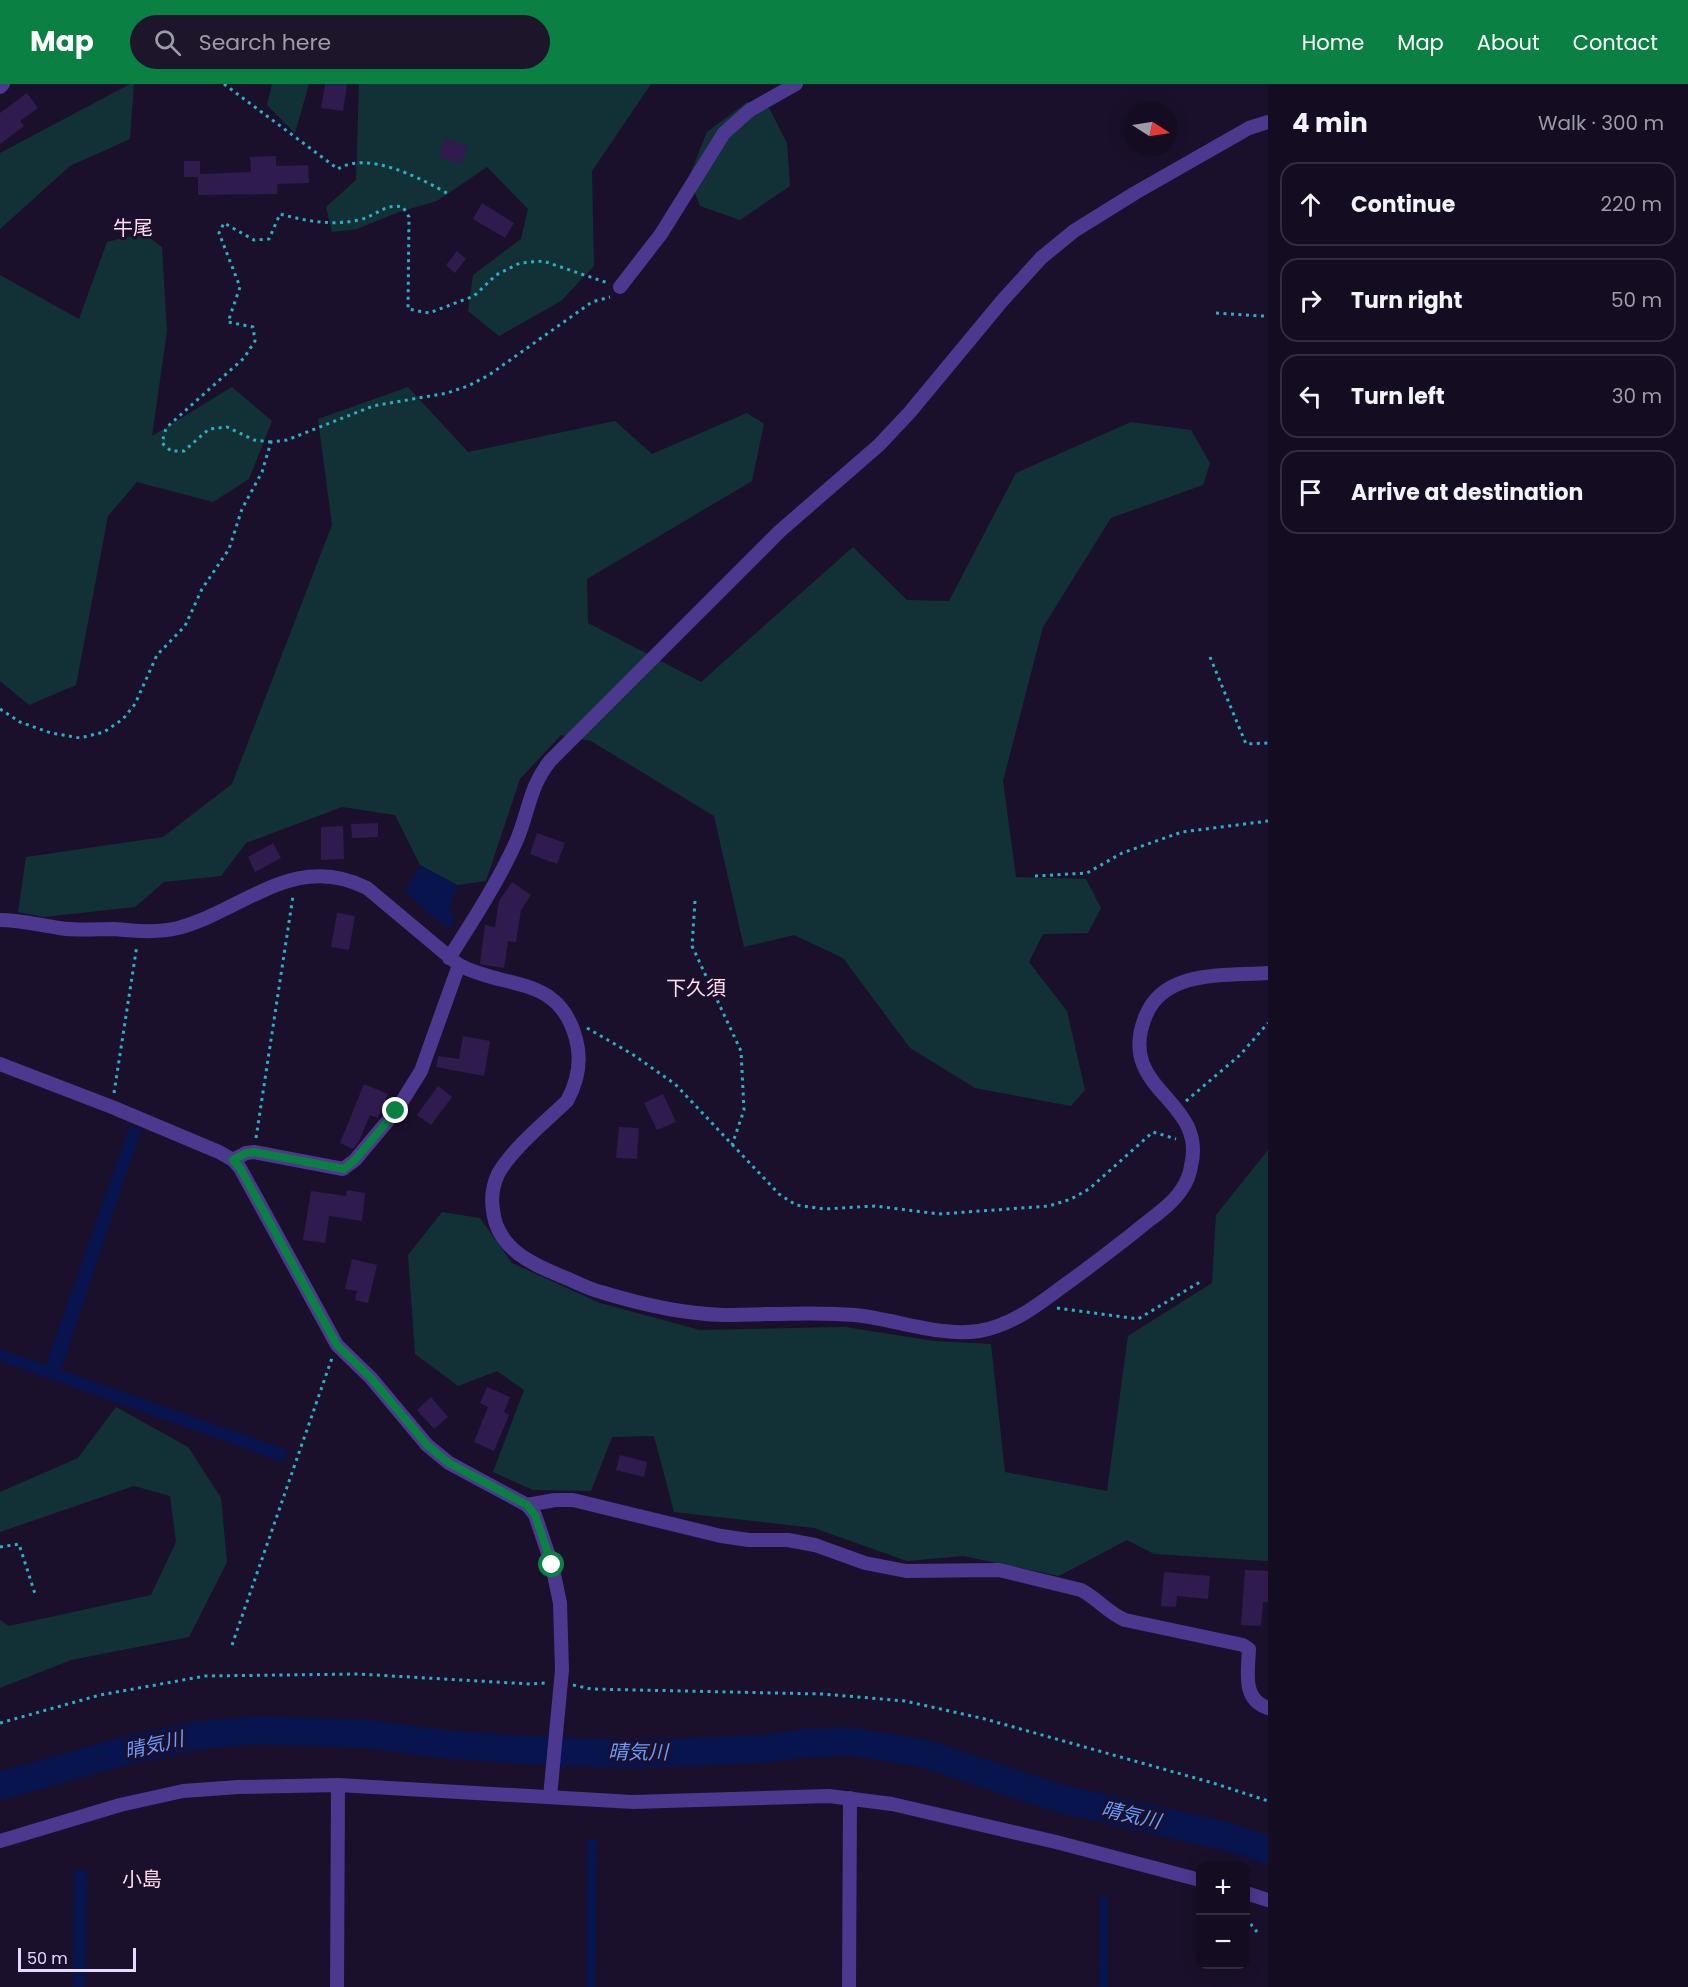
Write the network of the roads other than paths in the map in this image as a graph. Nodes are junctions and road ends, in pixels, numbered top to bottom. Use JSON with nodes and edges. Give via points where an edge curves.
{"nodes":[{"id":1,"x":796,"y":84,"type":"edge"},
{"id":2,"x":1268,"y":122,"type":"edge"},
{"id":3,"x":620,"y":287,"type":"road end"},
{"id":4,"x":0,"y":920,"type":"edge"},
{"id":5,"x":454,"y":962,"type":"junction"},
{"id":6,"x":1268,"y":973,"type":"edge"},
{"id":7,"x":0,"y":1064,"type":"edge"},
{"id":8,"x":233,"y":1160,"type":"junction"},
{"id":9,"x":527,"y":1505,"type":"junction"},
{"id":10,"x":1268,"y":1708,"type":"edge"},
{"id":11,"x":338,"y":1785,"type":"junction"},
{"id":12,"x":550,"y":1797,"type":"junction"},
{"id":13,"x":850,"y":1798,"type":"junction"},
{"id":14,"x":0,"y":1841,"type":"edge"},
{"id":15,"x":1196,"y":1879,"type":"edge"},
{"id":16,"x":1250,"y":1895,"type":"edge"},
{"id":17,"x":1268,"y":1900,"type":"edge"},
{"id":18,"x":337,"y":1987,"type":"edge"},
{"id":19,"x":849,"y":1987,"type":"edge"}],
"edges":[{"from":1,"to":3,"type":"street","via":[[750,110],[724,133],[661,234]]},
{"from":2,"to":5,"type":"street","via":[[1135,193],[1074,231],[1041,258],[879,445],[780,531],[550,761],[539,774],[516,842]]},
{"from":4,"to":5,"type":"street","via":[[139,932],[176,929],[265,889],[294,879],[324,876],[352,880],[367,888]]},
{"from":5,"to":6,"type":"street","via":[[472,972],[529,986],[548,995],[572,1022],[579,1049],[579,1069],[572,1093],[508,1158],[494,1187],[493,1215],[498,1231],[518,1255],[600,1292],[663,1308],[720,1315],[876,1317],[949,1332],[980,1331],[1011,1321],[1038,1305],[1108,1253],[1183,1188],[1194,1155],[1192,1140],[1178,1108],[1154,1085],[1140,1061],[1139,1041],[1145,1016],[1155,998],[1173,985],[1200,978]]},
{"from":5,"to":8,"type":"street","via":[[421,1071],[396,1111],[355,1160],[344,1169],[254,1152]]},
{"from":7,"to":8,"type":"street"},
{"from":8,"to":9,"type":"street","via":[[337,1345],[371,1378],[427,1445],[449,1463]]},
{"from":9,"to":10,"type":"street","via":[[573,1500],[721,1536],[815,1545],[865,1563],[906,1571],[999,1570],[1081,1590],[1125,1620],[1244,1645],[1249,1649],[1250,1695],[1260,1706]]},
{"from":9,"to":12,"type":"street","via":[[535,1515],[552,1565],[560,1603],[561,1670]]},
{"from":11,"to":12,"type":"street"},
{"from":11,"to":14,"type":"street","via":[[183,1791],[120,1805]]},
{"from":11,"to":18,"type":"street"},
{"from":12,"to":13,"type":"street","via":[[633,1802]]},
{"from":13,"to":15,"type":"street","via":[[1056,1842]]},
{"from":13,"to":19,"type":"street"},
{"from":16,"to":17,"type":"street"}]}
